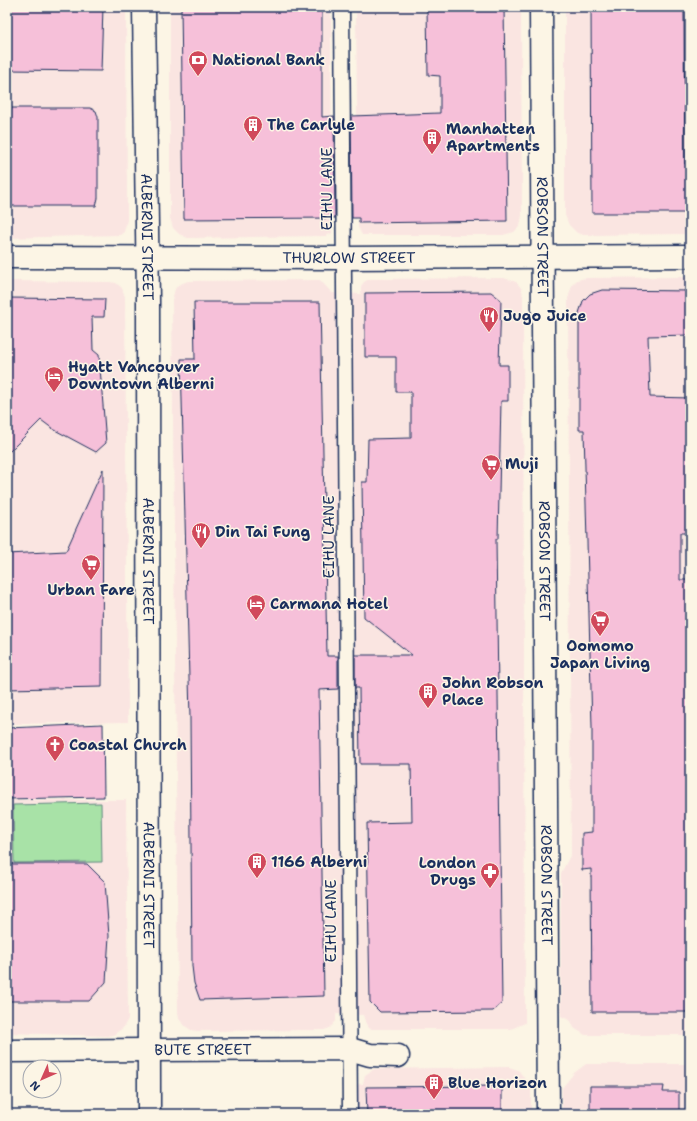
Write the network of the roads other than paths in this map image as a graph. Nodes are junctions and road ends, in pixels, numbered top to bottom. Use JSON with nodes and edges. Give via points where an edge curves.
{"nodes":[{"id":1,"x":144,"y":7,"type":"edge"},
{"id":2,"x":342,"y":7,"type":"edge"},
{"id":3,"x":541,"y":7,"type":"edge"},
{"id":4,"x":690,"y":256,"type":"edge"},
{"id":5,"x":7,"y":257,"type":"edge"},
{"id":6,"x":148,"y":257,"type":"junction"},
{"id":7,"x":543,"y":257,"type":"junction"},
{"id":8,"x":344,"y":258,"type":"junction"},
{"id":9,"x":350,"y":1049,"type":"junction"},
{"id":10,"x":149,"y":1050,"type":"junction"},
{"id":11,"x":7,"y":1051,"type":"edge"},
{"id":12,"x":398,"y":1056,"type":"dead end"},
{"id":13,"x":149,"y":1114,"type":"edge"},
{"id":14,"x":350,"y":1114,"type":"edge"},
{"id":15,"x":548,"y":1114,"type":"edge"}],
"edges":[{"from":1,"to":6,"type":"main road","name":"ALBERNI STREET"},
{"from":2,"to":8,"type":"lane","name":"EIHU LANE"},
{"from":3,"to":7,"type":"main road","name":"ROBSON STREET"},
{"from":4,"to":7,"type":"main road","name":"THURLOW STREET"},
{"from":5,"to":6,"type":"main road","name":"THURLOW STREET"},
{"from":6,"to":8,"type":"main road","name":"THURLOW STREET"},
{"from":6,"to":10,"type":"main road","name":"ALBERNI STREET"},
{"from":7,"to":8,"type":"main road","name":"THURLOW STREET"},
{"from":7,"to":15,"type":"main road","name":"ROBSON STREET"},
{"from":8,"to":9,"type":"lane","name":"EIHU LANE"},
{"from":9,"to":10,"type":"main road","name":"BUTE STREET"},
{"from":9,"to":12,"type":"main road","name":"BUTE STREET","via":[[370,1055]]},
{"from":9,"to":14,"type":"lane","name":"EIHU LANE"},
{"from":10,"to":11,"type":"main road","name":"BUTE STREET"},
{"from":10,"to":13,"type":"main road","name":"ALBERNI STREET"}]}
